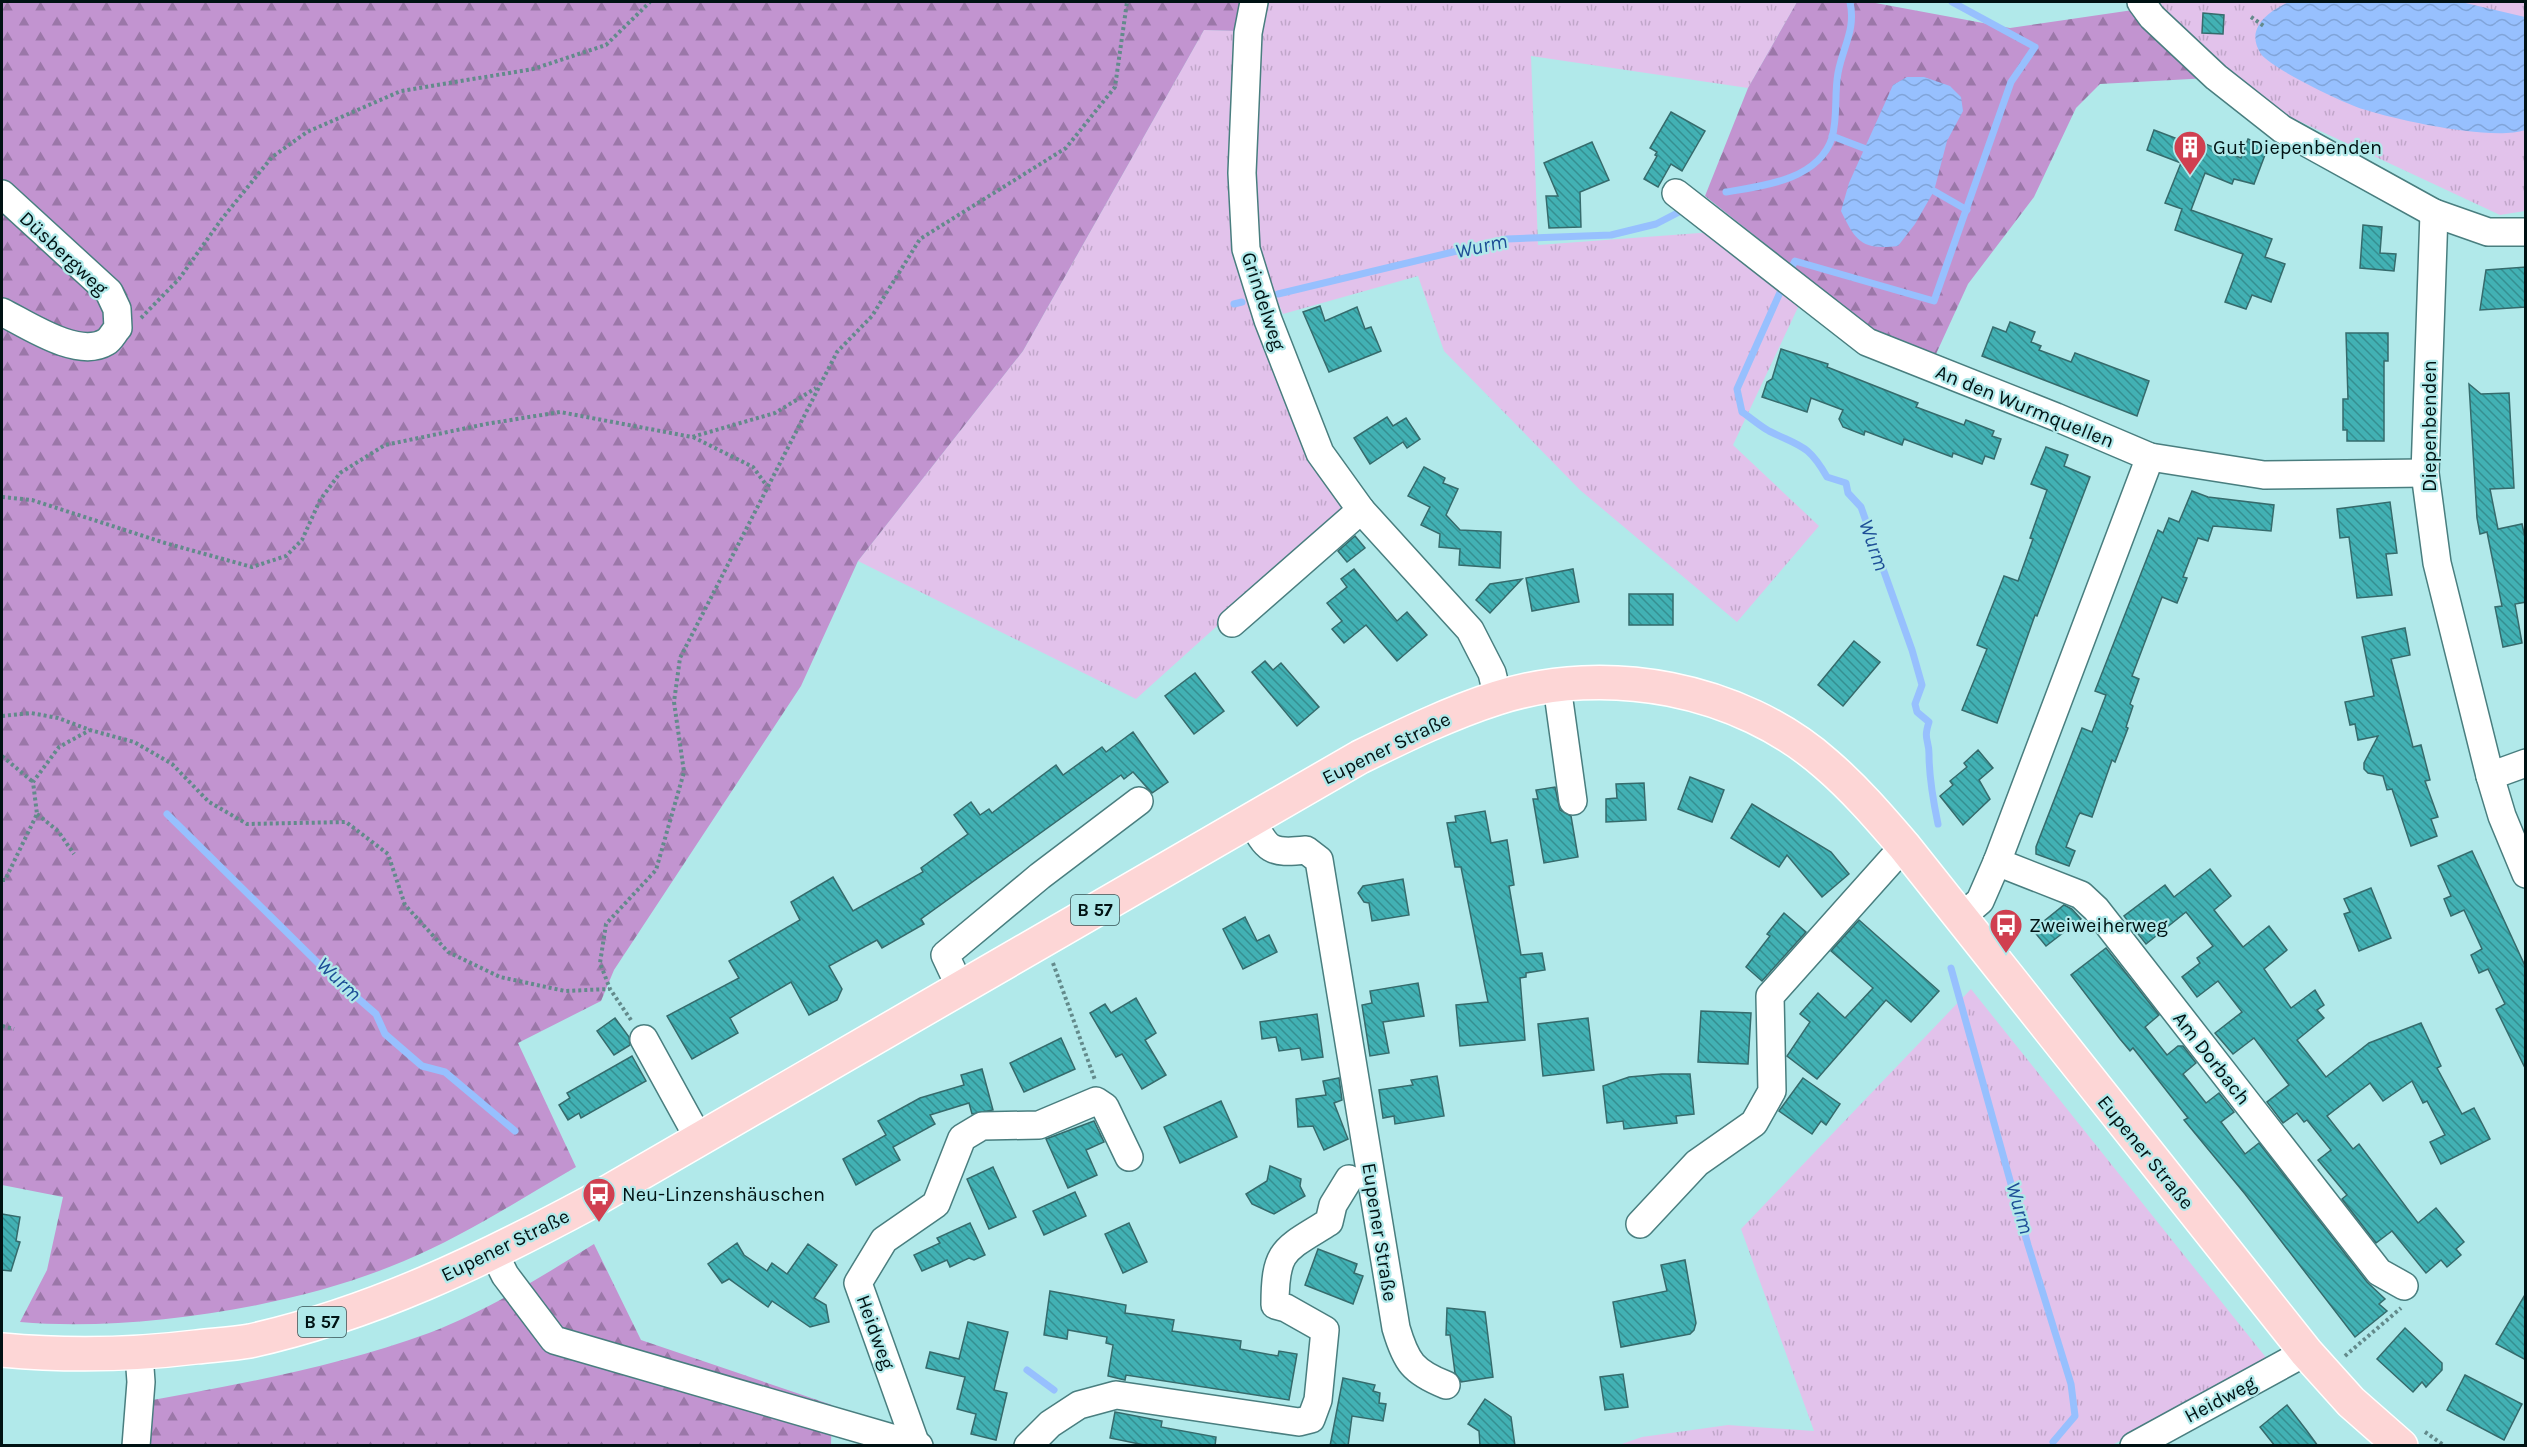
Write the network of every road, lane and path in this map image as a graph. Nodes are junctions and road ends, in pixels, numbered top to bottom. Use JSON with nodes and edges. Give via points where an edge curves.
{"nodes":[{"id":1,"x":650,"y":2,"type":"edge"},
{"id":2,"x":1127,"y":2,"type":"edge"},
{"id":3,"x":1254,"y":2,"type":"edge"},
{"id":4,"x":2141,"y":2,"type":"edge"},
{"id":5,"x":2251,"y":17,"type":"dead end"},
{"id":6,"x":2265,"y":27,"type":"dead end"},
{"id":7,"x":1676,"y":193,"type":"dead end"},
{"id":8,"x":2,"y":194,"type":"edge"},
{"id":9,"x":2434,"y":213,"type":"junction"},
{"id":10,"x":2526,"y":232,"type":"edge"},
{"id":11,"x":2,"y":312,"type":"edge"},
{"id":12,"x":118,"y":328,"type":"junction"},
{"id":13,"x":817,"y":387,"type":"junction"},
{"id":14,"x":692,"y":437,"type":"junction"},
{"id":15,"x":2150,"y":457,"type":"junction"},
{"id":16,"x":2425,"y":473,"type":"junction"},
{"id":17,"x":767,"y":486,"type":"junction"},
{"id":18,"x":2,"y":497,"type":"edge"},
{"id":19,"x":1361,"y":510,"type":"junction"},
{"id":20,"x":1232,"y":623,"type":"dead end"},
{"id":21,"x":1557,"y":686,"type":"junction"},
{"id":22,"x":1498,"y":698,"type":"junction"},
{"id":23,"x":2,"y":716,"type":"edge"},
{"id":24,"x":90,"y":730,"type":"junction"},
{"id":25,"x":2,"y":756,"type":"edge"},
{"id":26,"x":2526,"y":763,"type":"edge"},
{"id":27,"x":2490,"y":776,"type":"junction"},
{"id":28,"x":33,"y":782,"type":"junction"},
{"id":29,"x":1139,"y":801,"type":"dead end"},
{"id":30,"x":1573,"y":801,"type":"dead end"},
{"id":31,"x":37,"y":814,"type":"junction"},
{"id":32,"x":1251,"y":819,"type":"junction"},
{"id":33,"x":1904,"y":846,"type":"junction"},
{"id":34,"x":74,"y":854,"type":"dead end"},
{"id":35,"x":1997,"y":862,"type":"junction"},
{"id":36,"x":2526,"y":874,"type":"edge"},
{"id":37,"x":2,"y":880,"type":"edge"},
{"id":38,"x":1960,"y":918,"type":"junction"},
{"id":39,"x":1041,"y":941,"type":"junction"},
{"id":40,"x":960,"y":987,"type":"junction"},
{"id":41,"x":610,"y":989,"type":"junction"},
{"id":42,"x":2,"y":1026,"type":"edge"},
{"id":43,"x":14,"y":1029,"type":"dead end"},
{"id":44,"x":644,"y":1039,"type":"joint"},
{"id":45,"x":1096,"y":1101,"type":"junction"},
{"id":46,"x":699,"y":1139,"type":"junction"},
{"id":47,"x":1129,"y":1157,"type":"dead end"},
{"id":48,"x":1349,"y":1179,"type":"dead end"},
{"id":49,"x":1640,"y":1224,"type":"dead end"},
{"id":50,"x":494,"y":1253,"type":"junction"},
{"id":51,"x":2404,"y":1286,"type":"joint"},
{"id":52,"x":2,"y":1350,"type":"edge"},
{"id":53,"x":2306,"y":1352,"type":"junction"},
{"id":54,"x":139,"y":1354,"type":"junction"},
{"id":55,"x":2343,"y":1358,"type":"dead end"},
{"id":56,"x":1446,"y":1385,"type":"dead end"},
{"id":57,"x":918,"y":1445,"type":"edge"},
{"id":58,"x":136,"y":1446,"type":"edge"},
{"id":59,"x":1028,"y":1446,"type":"edge"},
{"id":60,"x":2134,"y":1446,"type":"edge"},
{"id":61,"x":2401,"y":1446,"type":"edge"}],
"edges":[{"from":1,"to":12,"type":"path","via":[[606,45],[533,69],[401,91],[307,132],[272,157],[179,279],[147,314],[131,326]]},
{"from":2,"to":13,"type":"path","via":[[1115,87],[1065,148],[920,239],[872,316],[837,352]]},
{"from":3,"to":19,"type":"street","name":"Grindelweg","via":[[1248,33],[1242,172],[1246,249],[1268,320],[1320,453]]},
{"from":4,"to":9,"type":"street","via":[[2216,76],[2282,129]]},
{"from":5,"to":6,"type":"path"},
{"from":7,"to":15,"type":"street","name":"An den Wurmquellen","via":[[1867,342]]},
{"from":8,"to":12,"type":"street","name":"Düsbergweg","via":[[109,292],[117,309]]},
{"from":9,"to":10,"type":"street","via":[[2488,232]]},
{"from":9,"to":16,"type":"street","name":"Diepenbenden"},
{"from":11,"to":12,"type":"street","via":[[74,347],[107,342]]},
{"from":13,"to":14,"type":"path","via":[[775,413]]},
{"from":13,"to":17,"type":"path"},
{"from":14,"to":17,"type":"path","via":[[753,467]]},
{"from":14,"to":18,"type":"path","via":[[560,412],[385,445],[340,473],[320,500],[302,540],[286,556],[252,567],[32,501]]},
{"from":15,"to":16,"type":"street","name":"An den Wurmquellen","via":[[2264,475]]},
{"from":15,"to":35,"type":"street"},
{"from":16,"to":27,"type":"street","name":"Diepenbenden","via":[[2437,563]]},
{"from":17,"to":41,"type":"path","via":[[680,658],[674,702],[684,772],[656,870],[606,924],[600,963]]},
{"from":19,"to":20,"type":"street"},
{"from":19,"to":22,"type":"street","name":"Grindelweg","via":[[1470,630],[1492,673]]},
{"from":21,"to":22,"type":"main road","name":"Eupener Straße","number":"B 57"},
{"from":21,"to":30,"type":"street"},
{"from":21,"to":33,"type":"main road","name":"Eupener Straße","number":"B 57","via":[[1642,685],[1687,693],[1735,709],[1774,728],[1825,762]]},
{"from":22,"to":32,"type":"main road","name":"Eupener Straße","number":"B 57","via":[[1421,726]]},
{"from":23,"to":24,"type":"path","via":[[31,712]]},
{"from":24,"to":28,"type":"path","via":[[59,747]]},
{"from":24,"to":41,"type":"path","via":[[134,742],[172,764],[209,802],[247,824],[346,822],[388,854],[405,905],[448,952],[500,977],[565,991]]},
{"from":25,"to":28,"type":"path"},
{"from":26,"to":27,"type":"street"},
{"from":27,"to":36,"type":"street","name":"Diepenbenden"},
{"from":28,"to":31,"type":"path"},
{"from":29,"to":40,"type":"street","via":[[945,955]]},
{"from":31,"to":34,"type":"path","via":[[58,831]]},
{"from":31,"to":37,"type":"path"},
{"from":32,"to":39,"type":"main road","name":"Eupener Straße","number":"B 57"},
{"from":32,"to":56,"type":"street","name":"Eupener Straße","via":[[1263,842],[1280,853],[1306,850],[1319,860],[1396,1328],[1411,1366]]},
{"from":33,"to":38,"type":"main road","name":"Eupener Straße","number":"B 57"},
{"from":33,"to":49,"type":"street","via":[[1770,996],[1772,1091],[1754,1123],[1697,1163]]},
{"from":35,"to":38,"type":"street","via":[[1980,901]]},
{"from":35,"to":51,"type":"street","name":"Am Dorbach","via":[[2081,895],[2096,909],[2379,1272]]},
{"from":38,"to":53,"type":"main road","name":"Eupener Straße","number":"B 57"},
{"from":39,"to":40,"type":"main road","name":"Eupener Straße","number":"B 57"},
{"from":39,"to":45,"type":"path","via":[[1053,963],[1100,1090]]},
{"from":40,"to":46,"type":"main road","name":"Eupener Straße","number":"B 57"},
{"from":41,"to":44,"type":"path"},
{"from":42,"to":43,"type":"path"},
{"from":44,"to":46,"type":"street"},
{"from":45,"to":47,"type":"street","via":[[1105,1107]]},
{"from":45,"to":57,"type":"street","name":"Heidweg","via":[[1039,1125],[982,1126],[962,1138],[936,1204],[884,1240],[858,1283]]},
{"from":46,"to":50,"type":"main road","name":"Eupener Straße","number":"B 57"},
{"from":48,"to":59,"type":"street","via":[[1333,1205],[1329,1222],[1287,1248],[1279,1259],[1275,1279],[1275,1305],[1325,1330],[1318,1400],[1311,1419],[1299,1422],[1116,1395],[1079,1405],[1050,1424]]},
{"from":50,"to":54,"type":"main road","name":"Eupener Straße","number":"B 57","via":[[335,1319],[248,1341]]},
{"from":50,"to":57,"type":"street","name":"Heidweg","via":[[554,1340]]},
{"from":51,"to":55,"type":"path","via":[[2404,1305]]},
{"from":52,"to":54,"type":"main road","name":"Eupener Straße","number":"B 57","via":[[55,1355]]},
{"from":53,"to":60,"type":"street","name":"Heidweg"},
{"from":53,"to":61,"type":"main road","name":"Eupener Straße","number":"B 57","via":[[2350,1402]]},
{"from":54,"to":58,"type":"street"}]}
